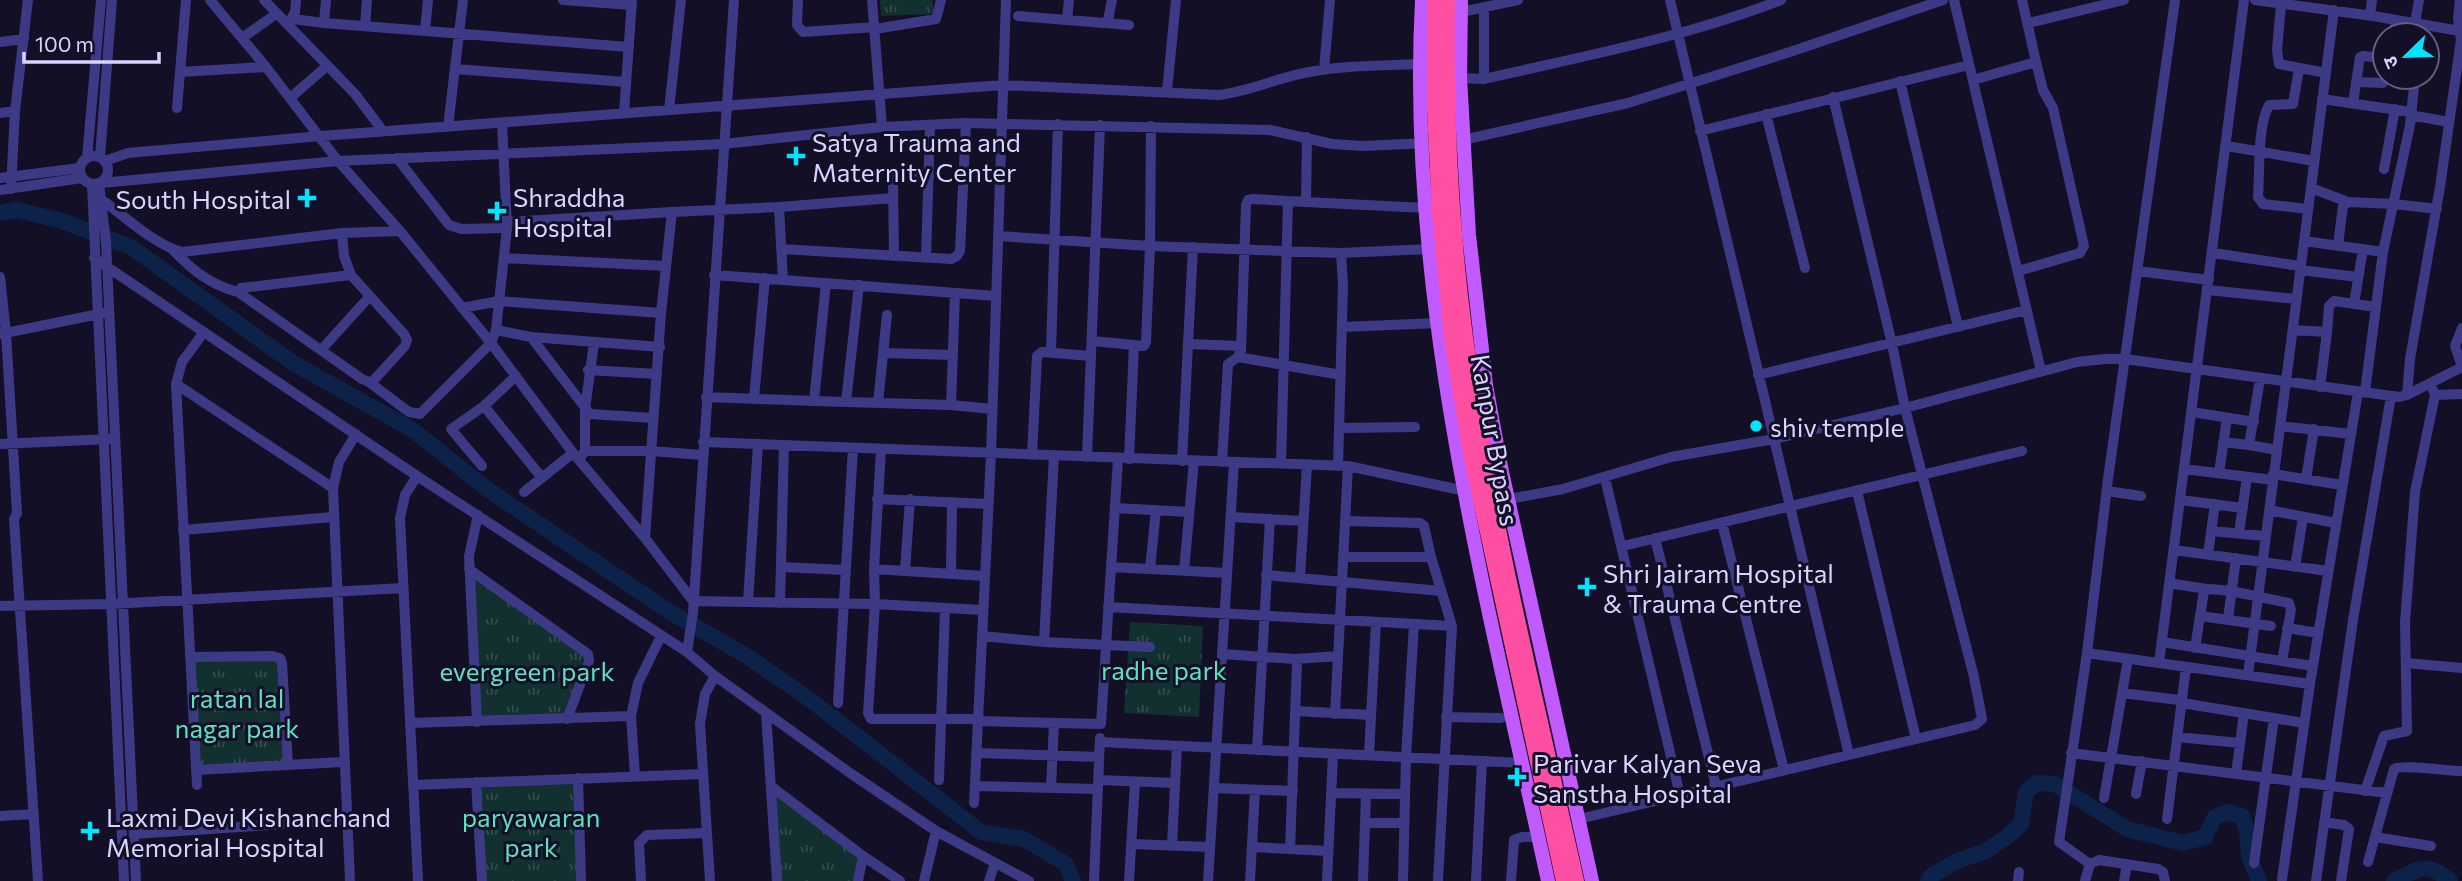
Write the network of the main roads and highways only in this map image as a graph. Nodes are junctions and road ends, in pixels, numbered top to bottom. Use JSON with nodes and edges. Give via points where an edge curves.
{"nodes":[{"id":1,"x":1422,"y":0,"type":"edge"},
{"id":2,"x":1435,"y":0,"type":"edge"},
{"id":3,"x":1447,"y":0,"type":"edge"},
{"id":4,"x":1461,"y":6,"type":"edge"},
{"id":5,"x":1548,"y":881,"type":"edge"},
{"id":6,"x":1564,"y":881,"type":"edge"},
{"id":7,"x":1576,"y":881,"type":"edge"},
{"id":8,"x":1592,"y":881,"type":"edge"}],
"edges":[{"from":1,"to":5,"type":"main road","via":[[1420,144],[1447,400]]},
{"from":2,"to":6,"type":"highway","name":"Kanpur Bypass","via":[[1440,214],[1452,337],[1471,454]]},
{"from":3,"to":7,"type":"highway","name":"Kanpur Bypass","via":[[1450,177],[1467,351],[1486,467]]},
{"from":4,"to":8,"type":"main road","via":[[1460,78],[1469,235],[1486,385]]}]}
